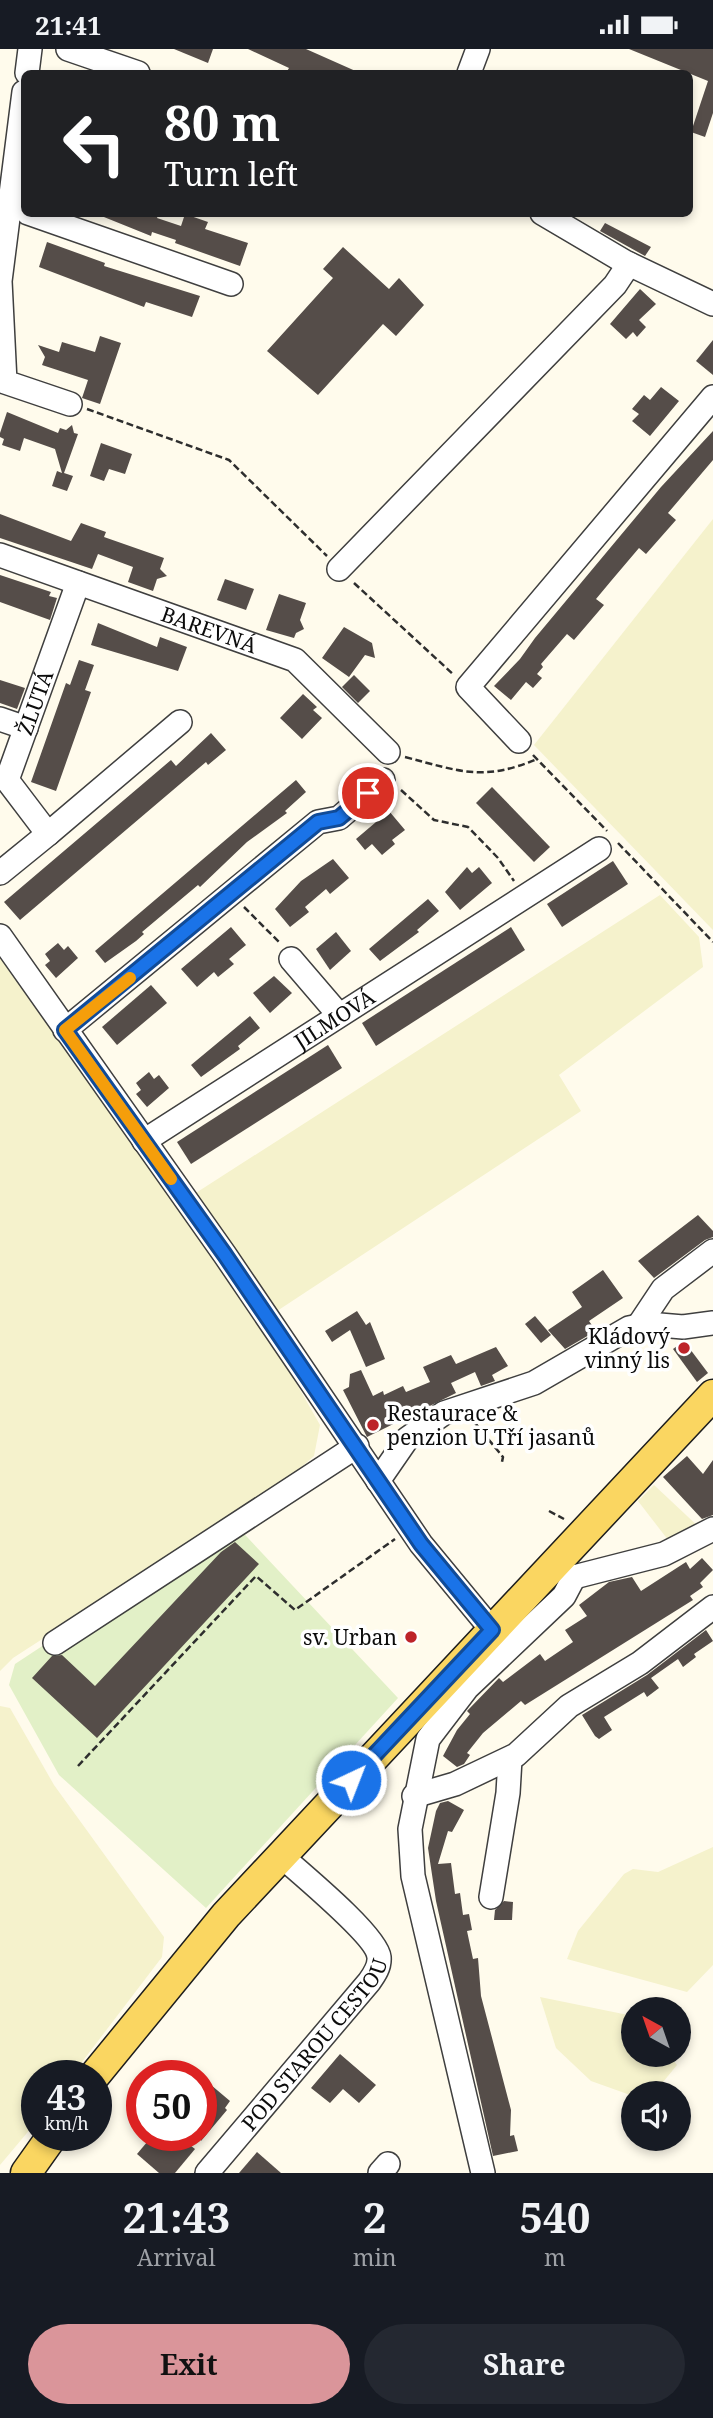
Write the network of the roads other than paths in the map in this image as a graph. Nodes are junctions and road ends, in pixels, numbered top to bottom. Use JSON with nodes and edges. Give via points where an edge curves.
{"nodes":[{"id":1,"x":30,"y":49,"type":"edge"},
{"id":2,"x":68,"y":49,"type":"edge"},
{"id":3,"x":478,"y":49,"type":"edge"},
{"id":4,"x":27,"y":70,"type":"edge"},
{"id":5,"x":129,"y":70,"type":"edge"},
{"id":6,"x":470,"y":70,"type":"edge"},
{"id":7,"x":21,"y":128,"type":"edge"},
{"id":8,"x":14,"y":213,"type":"edge"},
{"id":9,"x":26,"y":217,"type":"edge"},
{"id":10,"x":549,"y":217,"type":"edge"},
{"id":11,"x":629,"y":264,"type":"junction"},
{"id":12,"x":231,"y":284,"type":"dead end"},
{"id":13,"x":713,"y":304,"type":"edge"},
{"id":14,"x":713,"y":397,"type":"edge"},
{"id":15,"x":70,"y":404,"type":"road end"},
{"id":16,"x":0,"y":555,"type":"edge"},
{"id":17,"x":340,"y":569,"type":"road end"},
{"id":18,"x":78,"y":583,"type":"junction"},
{"id":19,"x":0,"y":719,"type":"edge"},
{"id":20,"x":180,"y":722,"type":"dead end"},
{"id":21,"x":26,"y":728,"type":"junction"},
{"id":22,"x":519,"y":741,"type":"dead end"},
{"id":23,"x":388,"y":752,"type":"road end"},
{"id":24,"x":383,"y":780,"type":"road end"},
{"id":25,"x":48,"y":834,"type":"junction"},
{"id":26,"x":599,"y":849,"type":"dead end"},
{"id":27,"x":0,"y":873,"type":"edge"},
{"id":28,"x":0,"y":936,"type":"edge"},
{"id":29,"x":291,"y":959,"type":"road end"},
{"id":30,"x":338,"y":1015,"type":"junction"},
{"id":31,"x":65,"y":1030,"type":"junction"},
{"id":32,"x":144,"y":1141,"type":"junction"},
{"id":33,"x":713,"y":1251,"type":"edge"},
{"id":34,"x":713,"y":1323,"type":"edge"},
{"id":35,"x":639,"y":1325,"type":"junction"},
{"id":36,"x":713,"y":1395,"type":"edge"},
{"id":37,"x":357,"y":1446,"type":"junction"},
{"id":38,"x":378,"y":1481,"type":"junction"},
{"id":39,"x":713,"y":1529,"type":"edge"},
{"id":40,"x":568,"y":1567,"type":"junction"},
{"id":41,"x":713,"y":1607,"type":"edge"},
{"id":42,"x":492,"y":1630,"type":"junction"},
{"id":43,"x":55,"y":1643,"type":"dead end"},
{"id":44,"x":510,"y":1759,"type":"junction"},
{"id":45,"x":414,"y":1796,"type":"junction"},
{"id":46,"x":281,"y":1855,"type":"junction"},
{"id":47,"x":491,"y":1898,"type":"dead end"},
{"id":48,"x":108,"y":2060,"type":"edge"},
{"id":49,"x":42,"y":2151,"type":"edge"},
{"id":50,"x":26,"y":2173,"type":"edge"},
{"id":51,"x":207,"y":2173,"type":"edge"},
{"id":52,"x":483,"y":2173,"type":"edge"}],
"edges":[{"from":1,"to":4,"type":"street"},
{"from":2,"to":5,"type":"street"},
{"from":3,"to":6,"type":"street"},
{"from":7,"to":8,"type":"street"},
{"from":8,"to":15,"type":"street","via":[[0,281],[5,382]]},
{"from":9,"to":12,"type":"street"},
{"from":10,"to":11,"type":"street"},
{"from":11,"to":13,"type":"street"},
{"from":11,"to":17,"type":"street","via":[[615,285]]},
{"from":14,"to":22,"type":"street","via":[[468,687]]},
{"from":16,"to":18,"type":"street","name":"BAREVNÁ"},
{"from":18,"to":21,"type":"street","name":"ŽLUTÁ"},
{"from":18,"to":23,"type":"street","name":"BAREVNÁ","via":[[295,660]]},
{"from":19,"to":21,"type":"street"},
{"from":20,"to":25,"type":"street"},
{"from":21,"to":25,"type":"street","name":"ŽLUTÁ","via":[[7,780]]},
{"from":24,"to":31,"type":"street","via":[[339,818],[318,822]]},
{"from":25,"to":27,"type":"street"},
{"from":26,"to":30,"type":"street","name":"JILMOVÁ"},
{"from":28,"to":31,"type":"street"},
{"from":29,"to":30,"type":"street"},
{"from":30,"to":32,"type":"street","name":"JILMOVÁ"},
{"from":31,"to":32,"type":"street"},
{"from":32,"to":37,"type":"street"},
{"from":33,"to":35,"type":"street","via":[[663,1289]]},
{"from":34,"to":35,"type":"street","via":[[683,1328]]},
{"from":35,"to":38,"type":"street","via":[[619,1332],[534,1383],[444,1413],[415,1432]]},
{"from":36,"to":40,"type":"main road"},
{"from":37,"to":38,"type":"street"},
{"from":37,"to":43,"type":"street"},
{"from":38,"to":42,"type":"street","via":[[431,1557]]},
{"from":39,"to":40,"type":"street","via":[[664,1554]]},
{"from":40,"to":42,"type":"main road"},
{"from":40,"to":45,"type":"street","via":[[564,1596],[467,1688],[428,1739]]},
{"from":41,"to":44,"type":"street","via":[[640,1663],[579,1698]]},
{"from":42,"to":46,"type":"main road"},
{"from":44,"to":45,"type":"street"},
{"from":44,"to":47,"type":"street"},
{"from":45,"to":52,"type":"street","via":[[409,1844],[413,1876]]},
{"from":46,"to":48,"type":"main road","via":[[174,1975]]},
{"from":46,"to":51,"type":"street","name":"POD STAROU CESTOU","via":[[365,1934],[377,1950],[379,1965]]},
{"from":49,"to":50,"type":"main road"}]}
